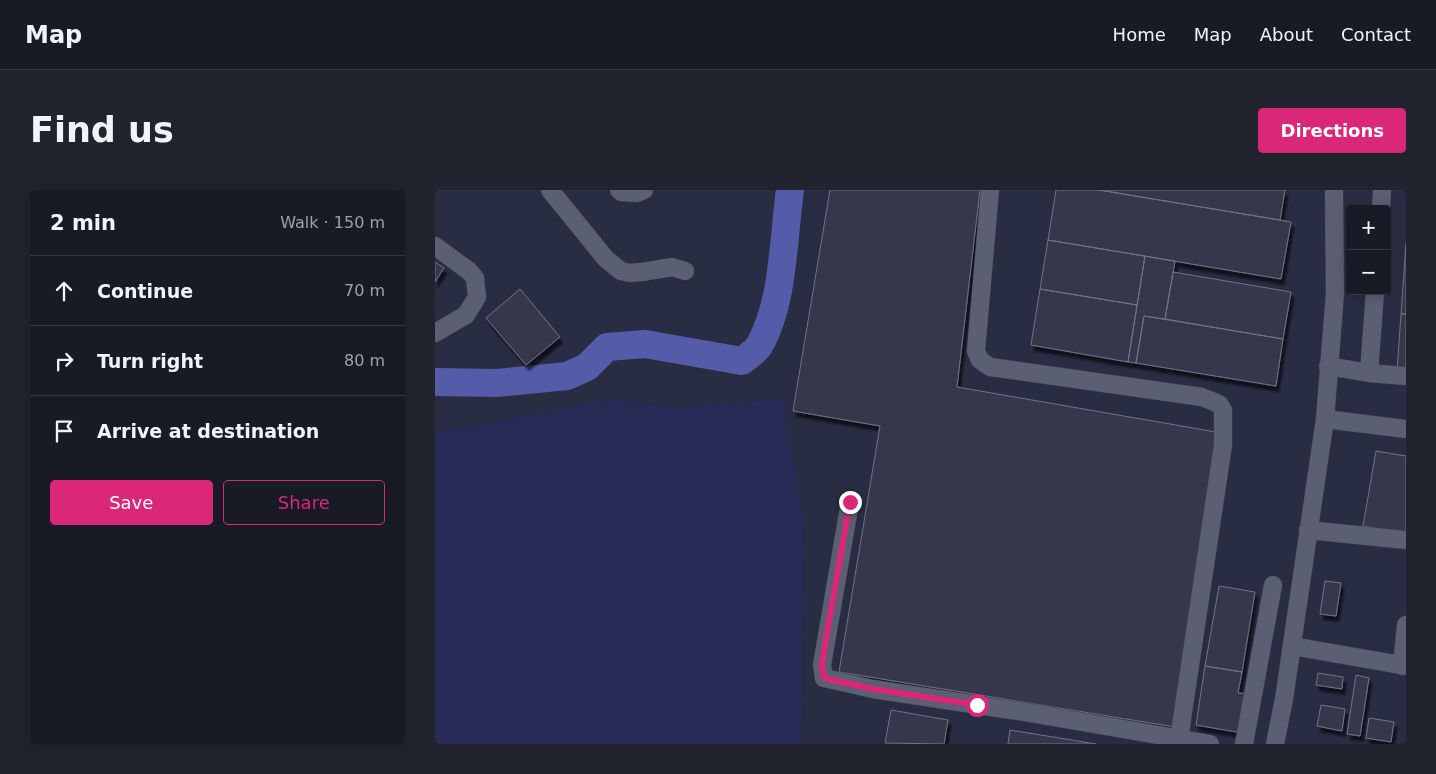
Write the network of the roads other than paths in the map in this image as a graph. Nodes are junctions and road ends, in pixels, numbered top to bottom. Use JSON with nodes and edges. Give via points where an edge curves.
{"nodes":[{"id":1,"x":550,"y":190,"type":"edge"},
{"id":2,"x":619,"y":190,"type":"edge"},
{"id":3,"x":643,"y":190,"type":"edge"},
{"id":4,"x":990,"y":190,"type":"edge"},
{"id":5,"x":1333,"y":190,"type":"edge"},
{"id":6,"x":1382,"y":190,"type":"edge"},
{"id":7,"x":1381,"y":205,"type":"edge"},
{"id":8,"x":435,"y":246,"type":"edge"},
{"id":9,"x":685,"y":271,"type":"dead end"},
{"id":10,"x":1375,"y":295,"type":"edge"},
{"id":11,"x":435,"y":333,"type":"edge"},
{"id":12,"x":1328,"y":366,"type":"junction"},
{"id":13,"x":1369,"y":373,"type":"junction"},
{"id":14,"x":1406,"y":376,"type":"edge"},
{"id":15,"x":1325,"y":419,"type":"junction"},
{"id":16,"x":1406,"y":429,"type":"edge"},
{"id":17,"x":850,"y":502,"type":"dead end"},
{"id":18,"x":1308,"y":530,"type":"junction"},
{"id":19,"x":1406,"y":540,"type":"edge"},
{"id":20,"x":1273,"y":585,"type":"dead end"},
{"id":21,"x":1406,"y":625,"type":"edge"},
{"id":22,"x":1292,"y":646,"type":"junction"},
{"id":23,"x":1404,"y":666,"type":"edge"},
{"id":24,"x":1179,"y":739,"type":"junction"},
{"id":25,"x":1210,"y":744,"type":"edge"},
{"id":26,"x":1244,"y":744,"type":"edge"},
{"id":27,"x":1275,"y":744,"type":"edge"}],
"edges":[{"from":1,"to":9,"type":"lane","via":[[606,259],[621,271],[630,273],[672,267]]},
{"from":2,"to":3,"type":"lane","via":[[631,193]]},
{"from":4,"to":24,"type":"lane","via":[[976,351],[980,360],[990,367],[1201,397],[1219,404],[1223,410],[1223,445]]},
{"from":5,"to":12,"type":"lane","via":[[1335,293]]},
{"from":6,"to":7,"type":"lane"},
{"from":8,"to":11,"type":"lane","via":[[475,278],[477,297],[466,315]]},
{"from":10,"to":13,"type":"lane"},
{"from":12,"to":13,"type":"lane"},
{"from":12,"to":15,"type":"lane"},
{"from":13,"to":14,"type":"lane"},
{"from":15,"to":16,"type":"lane"},
{"from":15,"to":18,"type":"lane"},
{"from":17,"to":24,"type":"lane","via":[[823,657],[821,671],[824,678],[873,689]]},
{"from":18,"to":19,"type":"lane"},
{"from":18,"to":22,"type":"lane"},
{"from":20,"to":26,"type":"lane"},
{"from":21,"to":23,"type":"lane"},
{"from":22,"to":23,"type":"lane"},
{"from":22,"to":27,"type":"lane"},
{"from":24,"to":25,"type":"lane"}]}
